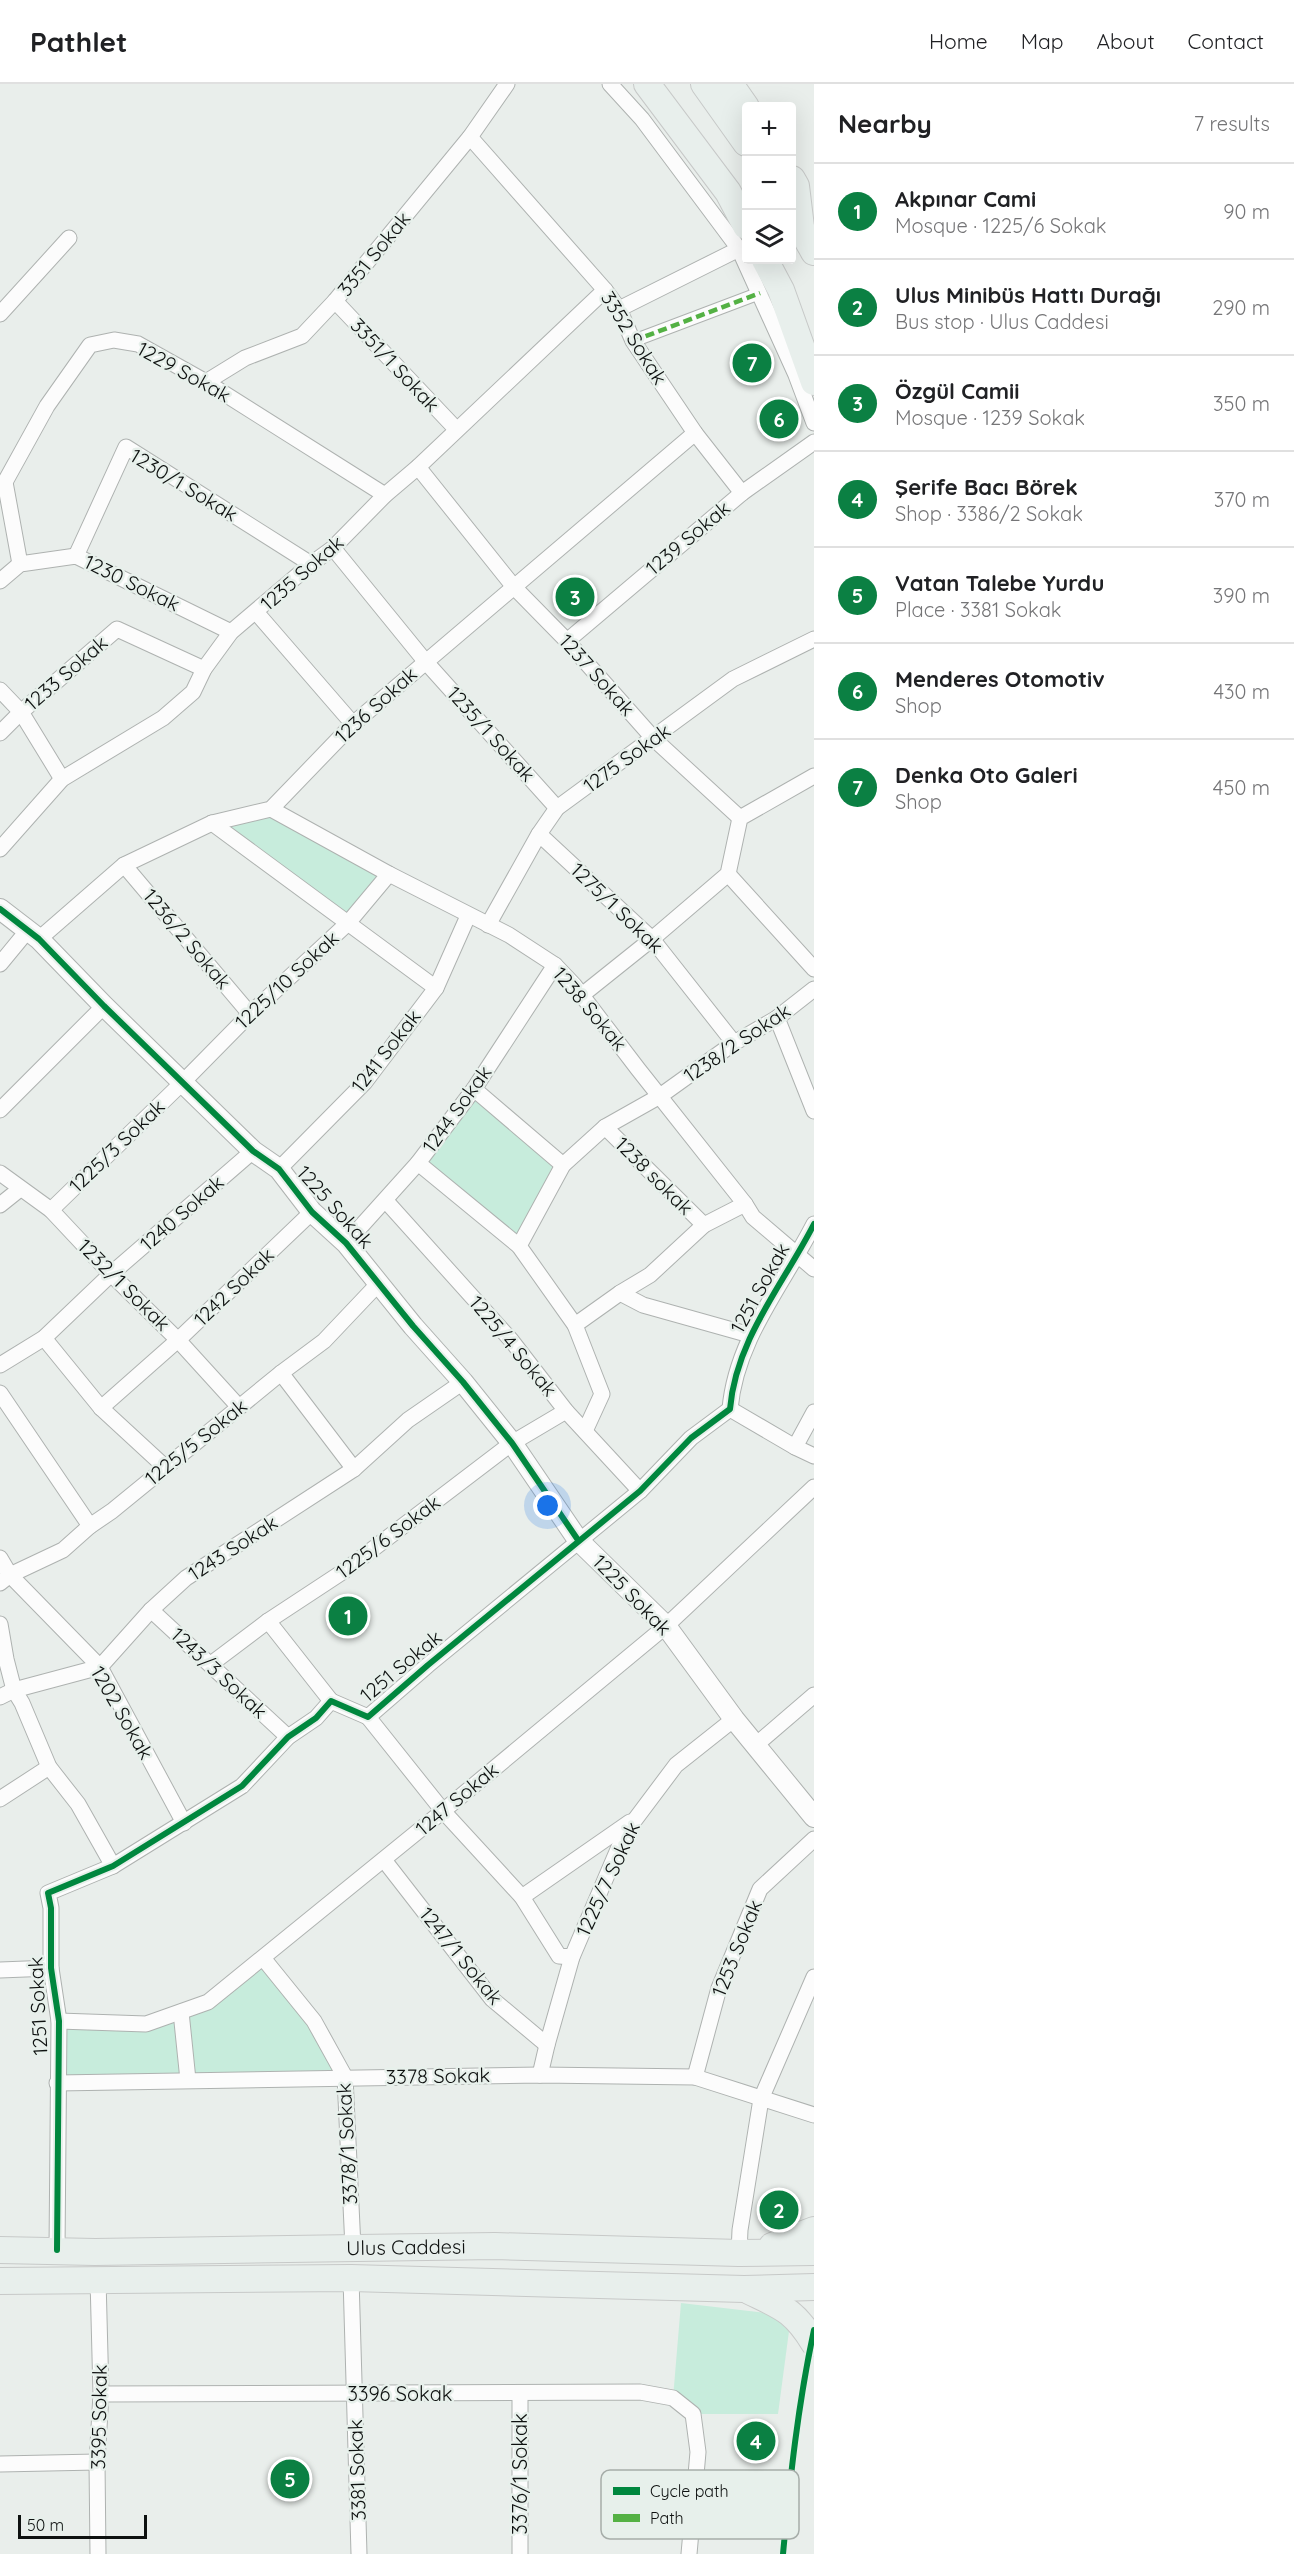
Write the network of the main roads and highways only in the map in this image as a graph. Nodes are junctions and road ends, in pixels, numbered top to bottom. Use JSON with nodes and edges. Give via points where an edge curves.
{"nodes":[{"id":1,"x":646,"y":84,"type":"edge"},
{"id":2,"x":704,"y":84,"type":"edge"},
{"id":3,"x":730,"y":84,"type":"edge"},
{"id":4,"x":743,"y":102,"type":"edge"},
{"id":5,"x":742,"y":136,"type":"edge"},
{"id":6,"x":796,"y":191,"type":"edge"},
{"id":7,"x":802,"y":219,"type":"edge"},
{"id":8,"x":742,"y":235,"type":"edge"},
{"id":9,"x":814,"y":252,"type":"edge"},
{"id":10,"x":767,"y":264,"type":"edge"},
{"id":11,"x":814,"y":382,"type":"edge"},
{"id":12,"x":814,"y":2230,"type":"edge"},
{"id":13,"x":0,"y":2250,"type":"edge"},
{"id":14,"x":814,"y":2252,"type":"edge"},
{"id":15,"x":745,"y":2253,"type":"junction"},
{"id":16,"x":0,"y":2281,"type":"edge"},
{"id":17,"x":814,"y":2287,"type":"edge"},
{"id":18,"x":744,"y":2289,"type":"junction"},
{"id":19,"x":814,"y":2343,"type":"edge"}],
"edges":[{"from":1,"to":8,"type":"main road","via":[[728,192]]},
{"from":2,"to":5,"type":"main road"},
{"from":3,"to":4,"type":"main road"},
{"from":6,"to":7,"type":"main road"},
{"from":7,"to":9,"type":"main road"},
{"from":10,"to":11,"type":"main road","via":[[781,290]]},
{"from":12,"to":15,"type":"main road"},
{"from":13,"to":15,"type":"main road","name":"Ulus Caddesi","via":[[495,2246]]},
{"from":14,"to":15,"type":"main road","name":"Ulus Caddesi"},
{"from":16,"to":18,"type":"main road","name":"Ulus Caddesi","via":[[351,2278]]},
{"from":17,"to":18,"type":"main road","name":"Ulus Caddesi"},
{"from":18,"to":19,"type":"main road","via":[[799,2319]]}]}
